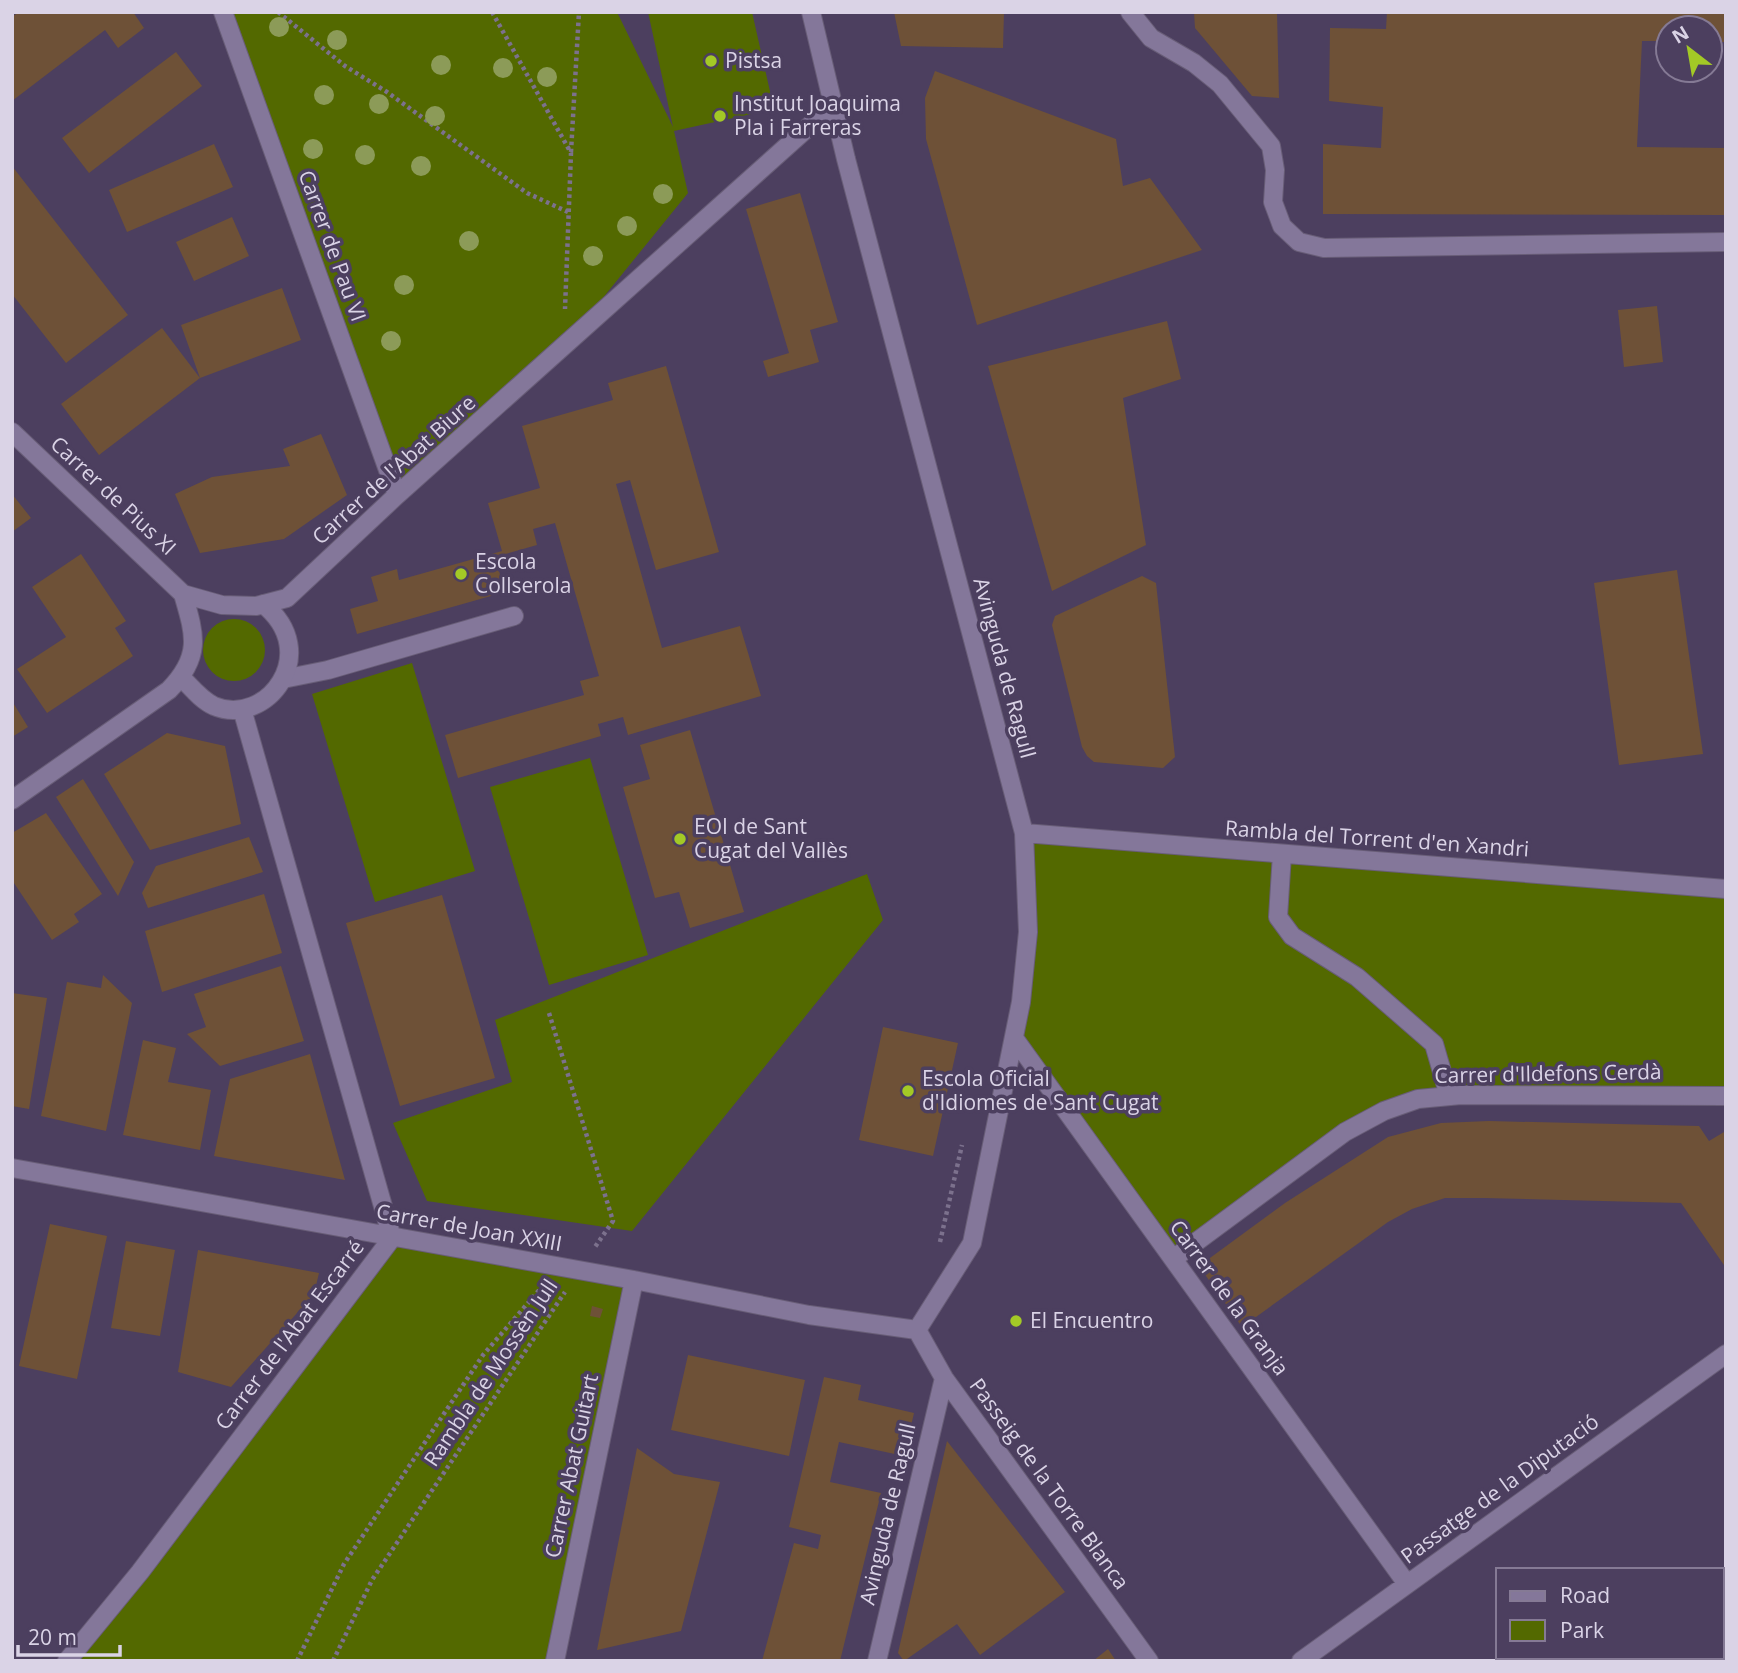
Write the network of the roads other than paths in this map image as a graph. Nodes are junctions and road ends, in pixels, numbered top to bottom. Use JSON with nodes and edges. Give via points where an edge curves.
{"nodes":[{"id":1,"x":223,"y":12,"type":"edge"},
{"id":2,"x":811,"y":12,"type":"edge"},
{"id":3,"x":1129,"y":12,"type":"edge"},
{"id":4,"x":833,"y":106,"type":"junction"},
{"id":5,"x":1726,"y":242,"type":"edge"},
{"id":6,"x":12,"y":432,"type":"edge"},
{"id":7,"x":397,"y":495,"type":"junction"},
{"id":8,"x":183,"y":594,"type":"junction"},
{"id":9,"x":263,"y":604,"type":"junction"},
{"id":10,"x":514,"y":616,"type":"dead end"},
{"id":11,"x":181,"y":677,"type":"junction"},
{"id":12,"x":283,"y":679,"type":"junction"},
{"id":13,"x":242,"y":709,"type":"junction"},
{"id":14,"x":12,"y":800,"type":"edge"},
{"id":15,"x":1024,"y":833,"type":"junction"},
{"id":16,"x":1282,"y":854,"type":"junction"},
{"id":17,"x":1726,"y":889,"type":"edge"},
{"id":18,"x":1014,"y":1038,"type":"junction"},
{"id":19,"x":1724,"y":1095,"type":"edge"},
{"id":20,"x":1449,"y":1096,"type":"junction"},
{"id":21,"x":12,"y":1168,"type":"edge"},
{"id":22,"x":392,"y":1238,"type":"junction"},
{"id":23,"x":1173,"y":1259,"type":"junction"},
{"id":24,"x":634,"y":1280,"type":"junction"},
{"id":25,"x":917,"y":1331,"type":"junction"},
{"id":26,"x":1726,"y":1354,"type":"edge"},
{"id":27,"x":944,"y":1378,"type":"junction"},
{"id":28,"x":1407,"y":1584,"type":"junction"},
{"id":29,"x":67,"y":1661,"type":"edge"},
{"id":30,"x":555,"y":1661,"type":"edge"},
{"id":31,"x":877,"y":1661,"type":"edge"},
{"id":32,"x":1149,"y":1661,"type":"edge"},
{"id":33,"x":1301,"y":1661,"type":"edge"}],
"edges":[{"from":1,"to":7,"type":"street","name":"Carrer de Pau VI"},
{"from":2,"to":4,"type":"street","name":"Avinguda de Ragull"},
{"from":3,"to":5,"type":"street","via":[[1151,38],[1194,62],[1220,84],[1271,146],[1273,202],[1282,226],[1299,242],[1324,248]]},
{"from":4,"to":7,"type":"street","name":"Carrer de l'Abat Biure"},
{"from":4,"to":15,"type":"street","name":"Avinguda de Ragull"},
{"from":6,"to":8,"type":"street","name":"Carrer de Pius XI"},
{"from":7,"to":9,"type":"street","name":"Carrer de l'Abat Biure","via":[[287,598]]},
{"from":8,"to":9,"type":"street","name":"Carrer de l'Abat Biure","via":[[222,605]]},
{"from":8,"to":11,"type":"street","via":[[195,644]]},
{"from":9,"to":12,"type":"street","via":[[287,633],[290,661]]},
{"from":10,"to":12,"type":"street"},
{"from":11,"to":13,"type":"street","via":[[216,707]]},
{"from":11,"to":14,"type":"street"},
{"from":12,"to":13,"type":"street","via":[[260,701]]},
{"from":13,"to":22,"type":"street","name":"Carrer de l'Abat Escarré"},
{"from":15,"to":16,"type":"street","name":"Rambla del Torrent d'en Xandri"},
{"from":15,"to":18,"type":"street","name":"Avinguda de Ragull","via":[[1028,932]]},
{"from":16,"to":17,"type":"street","name":"Rambla del Torrent d'en Xandri"},
{"from":16,"to":20,"type":"street","via":[[1278,917],[1292,936],[1357,977],[1434,1044]]},
{"from":18,"to":23,"type":"street","name":"Carrer de la Granja"},
{"from":18,"to":25,"type":"street","name":"Avinguda de Ragull","via":[[972,1243]]},
{"from":19,"to":20,"type":"street","name":"Carrer d'Ildefons Cerdà"},
{"from":20,"to":23,"type":"street","name":"Carrer d'Ildefons Cerdà","via":[[1407,1103],[1345,1132]]},
{"from":21,"to":22,"type":"street","name":"Carrer de Joan XXIII"},
{"from":22,"to":24,"type":"street","name":"Carrer de Joan XXIII"},
{"from":22,"to":29,"type":"street","name":"Carrer de l'Abat Escarré","via":[[140,1572]]},
{"from":23,"to":28,"type":"street","name":"Carrer de la Granja"},
{"from":24,"to":25,"type":"street","name":"Carrer de Joan XXIII","via":[[808,1315]]},
{"from":24,"to":30,"type":"street","name":"Carrer Abat Guitart"},
{"from":25,"to":27,"type":"street","name":"Passeig de la Torre Blanca"},
{"from":26,"to":28,"type":"street","name":"Passatge de la Diputació"},
{"from":27,"to":31,"type":"street","name":"Avinguda de Ragull"},
{"from":27,"to":32,"type":"street","name":"Passeig de la Torre Blanca"},
{"from":28,"to":33,"type":"street","name":"Passatge de la Diputació"}]}
